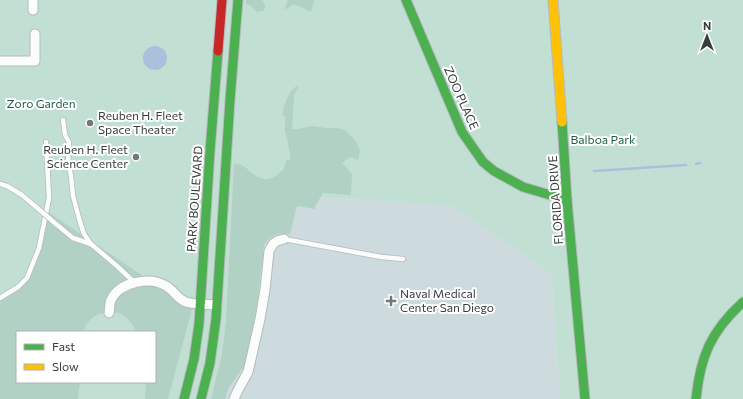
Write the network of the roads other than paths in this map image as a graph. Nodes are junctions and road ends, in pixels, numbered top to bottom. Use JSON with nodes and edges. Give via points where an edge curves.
{"nodes":[{"id":1,"x":33,"y":0,"type":"edge"},
{"id":2,"x":222,"y":0,"type":"edge"},
{"id":3,"x":238,"y":0,"type":"edge"},
{"id":4,"x":406,"y":0,"type":"edge"},
{"id":5,"x":553,"y":0,"type":"edge"},
{"id":6,"x":33,"y":10,"type":"dead end"},
{"id":7,"x":35,"y":34,"type":"dead end"},
{"id":8,"x":0,"y":61,"type":"edge"},
{"id":9,"x":62,"y":120,"type":"dead end"},
{"id":10,"x":46,"y":142,"type":"dead end"},
{"id":11,"x":0,"y":184,"type":"edge"},
{"id":12,"x":567,"y":200,"type":"junction"},
{"id":13,"x":284,"y":239,"type":"joint"},
{"id":14,"x":91,"y":244,"type":"junction"},
{"id":15,"x":403,"y":259,"type":"dead end"},
{"id":16,"x":135,"y":283,"type":"junction"},
{"id":17,"x":0,"y":298,"type":"edge"},
{"id":18,"x":743,"y":302,"type":"edge"},
{"id":19,"x":200,"y":304,"type":"junction"},
{"id":20,"x":217,"y":305,"type":"junction"},
{"id":21,"x":109,"y":313,"type":"dead end"},
{"id":22,"x":184,"y":399,"type":"edge"},
{"id":23,"x":201,"y":399,"type":"edge"},
{"id":24,"x":234,"y":399,"type":"edge"},
{"id":25,"x":585,"y":399,"type":"edge"},
{"id":26,"x":696,"y":399,"type":"edge"}],
"edges":[{"from":1,"to":6,"type":"street"},
{"from":2,"to":19,"type":"main road","name":"PARK BOULEVARD"},
{"from":3,"to":20,"type":"main road"},
{"from":4,"to":12,"type":"main road","name":"ZOO PLACE","via":[[462,132],[483,162],[524,187]]},
{"from":5,"to":12,"type":"main road","name":"FLORIDA DRIVE"},
{"from":7,"to":8,"type":"street","via":[[35,61]]},
{"from":9,"to":14,"type":"lane","via":[[69,142],[68,163],[73,196],[84,234]]},
{"from":10,"to":17,"type":"lane","via":[[49,198],[38,248],[27,278]]},
{"from":11,"to":14,"type":"lane","bridge":true,"via":[[22,195],[73,238]]},
{"from":12,"to":25,"type":"main road","name":"FLORIDA DRIVE"},
{"from":13,"to":15,"type":"lane"},
{"from":13,"to":24,"type":"street","via":[[273,244],[269,251],[260,319],[248,372]]},
{"from":14,"to":16,"type":"lane"},
{"from":16,"to":19,"type":"street","via":[[146,281],[163,284],[177,297],[189,303]]},
{"from":16,"to":21,"type":"street","via":[[123,288],[113,297]]},
{"from":18,"to":26,"type":"main road","via":[[725,320],[706,350],[698,376]]},
{"from":19,"to":20,"type":"street"},
{"from":19,"to":22,"type":"main road","name":"PARK BOULEVARD","via":[[194,359]]},
{"from":20,"to":23,"type":"main road","via":[[210,363]]}]}
